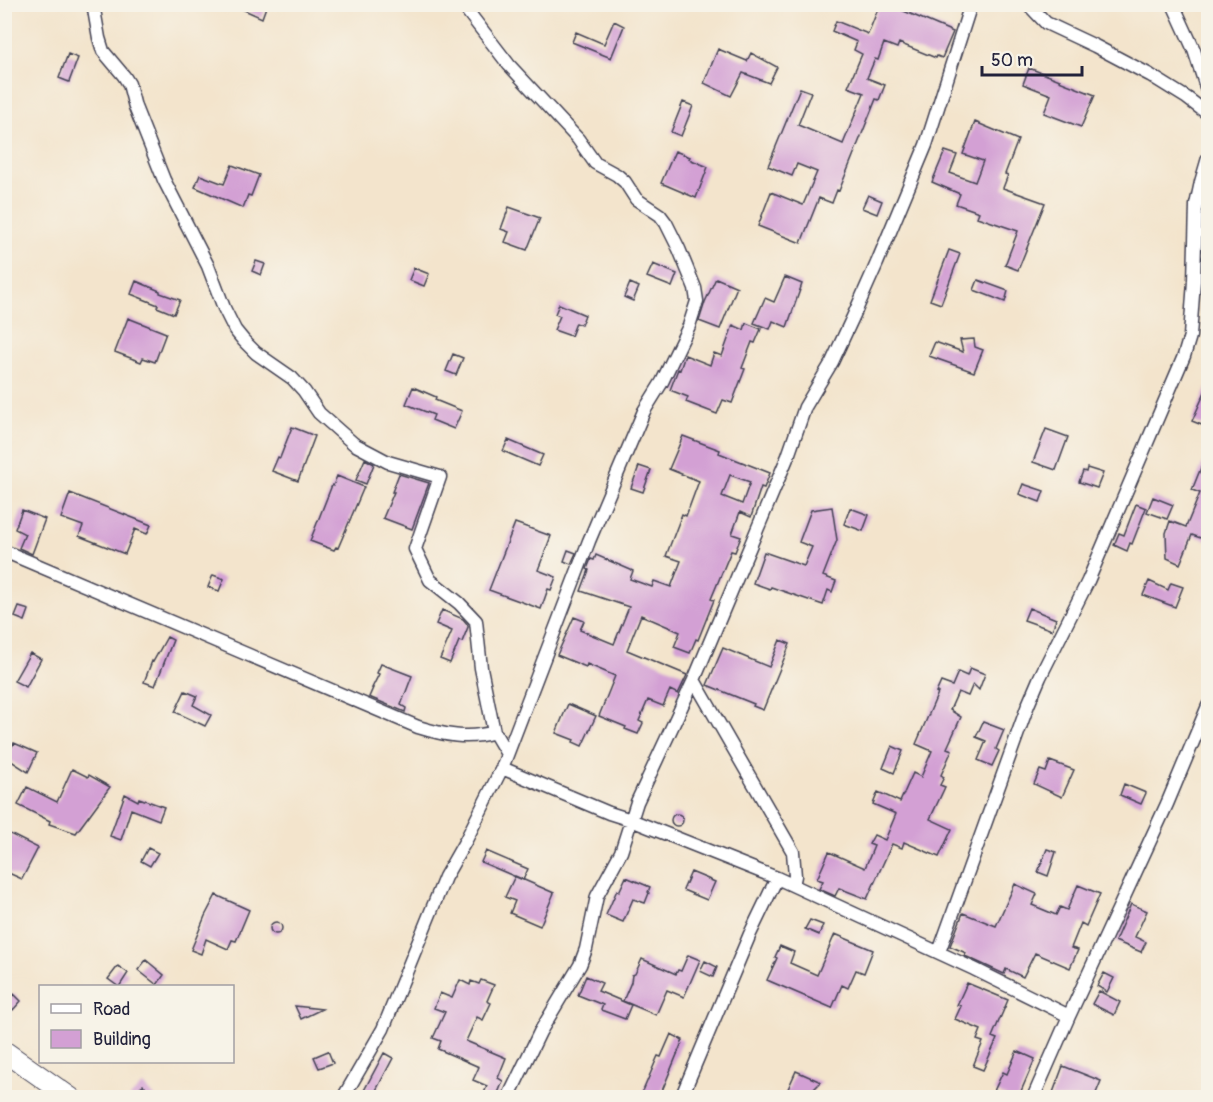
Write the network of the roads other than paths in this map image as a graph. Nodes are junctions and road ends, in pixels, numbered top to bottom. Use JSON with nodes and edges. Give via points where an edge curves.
{"nodes":[{"id":1,"x":93,"y":4,"type":"edge"},
{"id":2,"x":462,"y":4,"type":"edge"},
{"id":3,"x":971,"y":4,"type":"edge"},
{"id":4,"x":1028,"y":4,"type":"edge"},
{"id":5,"x":1173,"y":4,"type":"edge"},
{"id":6,"x":1209,"y":93,"type":"edge"},
{"id":7,"x":1209,"y":114,"type":"edge"},
{"id":8,"x":1209,"y":158,"type":"edge"},
{"id":9,"x":4,"y":551,"type":"edge"},
{"id":10,"x":694,"y":680,"type":"junction"},
{"id":11,"x":1209,"y":706,"type":"edge"},
{"id":12,"x":494,"y":732,"type":"junction"},
{"id":13,"x":507,"y":754,"type":"junction"},
{"id":14,"x":502,"y":768,"type":"junction"},
{"id":15,"x":631,"y":820,"type":"junction"},
{"id":16,"x":777,"y":878,"type":"junction"},
{"id":17,"x":792,"y":885,"type":"junction"},
{"id":18,"x":939,"y":952,"type":"junction"},
{"id":19,"x":1069,"y":1016,"type":"junction"},
{"id":20,"x":4,"y":1051,"type":"edge"},
{"id":21,"x":71,"y":1098,"type":"edge"},
{"id":22,"x":344,"y":1098,"type":"edge"},
{"id":23,"x":508,"y":1098,"type":"edge"},
{"id":24,"x":681,"y":1098,"type":"edge"},
{"id":25,"x":1034,"y":1098,"type":"edge"}],
"edges":[{"from":1,"to":12,"type":"street","via":[[103,51],[129,84],[164,180],[235,330],[256,353],[292,378],[319,413],[354,444],[388,462],[440,477],[415,549],[430,580],[476,621]]},
{"from":2,"to":13,"type":"street","via":[[509,65],[595,162],[618,176],[636,199],[660,215],[679,249],[697,296],[688,326],[644,411],[589,541]]},
{"from":3,"to":10,"type":"street","via":[[926,145],[853,317],[805,407]]},
{"from":4,"to":7,"type":"street","via":[[1046,23],[1150,75]]},
{"from":5,"to":6,"type":"street"},
{"from":8,"to":18,"type":"street","via":[[1196,205],[1190,336],[1185,356],[1088,581],[1028,705]]},
{"from":9,"to":12,"type":"street","via":[[418,727],[449,735],[481,736]]},
{"from":10,"to":15,"type":"street"},
{"from":10,"to":17,"type":"street","via":[[793,852]]},
{"from":11,"to":19,"type":"street"},
{"from":12,"to":13,"type":"street"},
{"from":13,"to":14,"type":"street"},
{"from":14,"to":15,"type":"street"},
{"from":14,"to":22,"type":"street","via":[[445,878],[383,1029]]},
{"from":15,"to":16,"type":"street"},
{"from":15,"to":23,"type":"street","via":[[621,852],[597,896],[580,964],[540,1032]]},
{"from":16,"to":17,"type":"street"},
{"from":16,"to":24,"type":"street"},
{"from":17,"to":18,"type":"street"},
{"from":18,"to":19,"type":"street"},
{"from":19,"to":25,"type":"street"},
{"from":20,"to":21,"type":"highway"}]}
